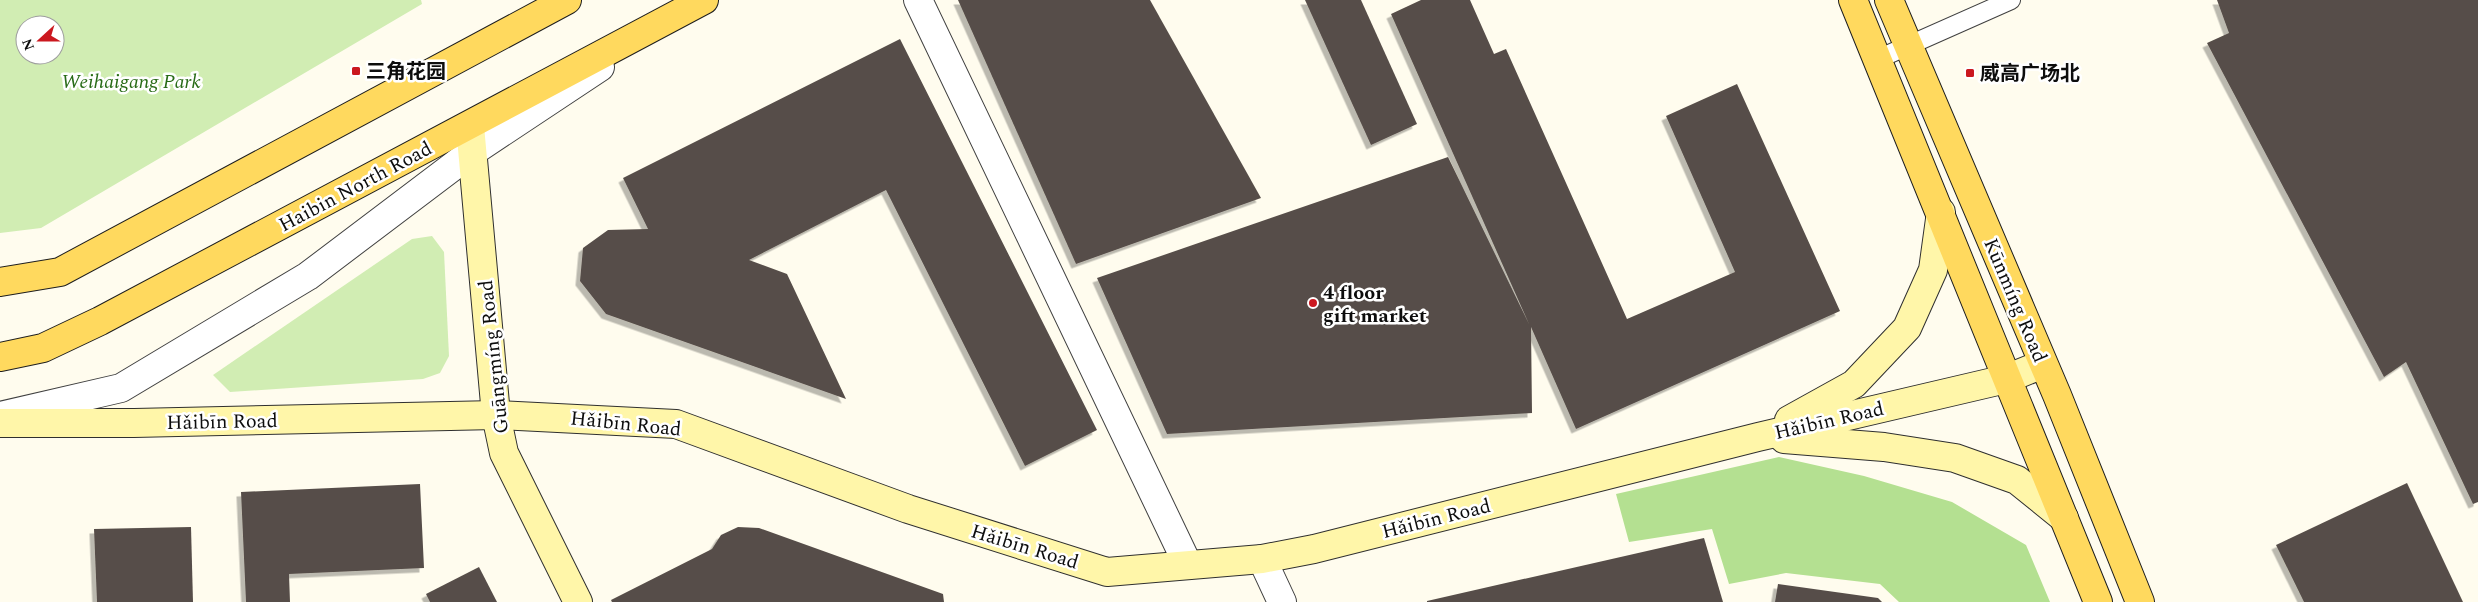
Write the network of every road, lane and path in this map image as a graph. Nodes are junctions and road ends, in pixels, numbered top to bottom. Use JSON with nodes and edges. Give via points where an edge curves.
{"nodes":[{"id":1,"x":567,"y":0,"type":"edge"},
{"id":2,"x":704,"y":0,"type":"edge"},
{"id":3,"x":918,"y":0,"type":"edge"},
{"id":4,"x":1853,"y":0,"type":"edge"},
{"id":5,"x":1889,"y":0,"type":"edge"},
{"id":6,"x":2011,"y":0,"type":"edge"},
{"id":7,"x":1909,"y":46,"type":"junction"},
{"id":8,"x":1878,"y":59,"type":"junction"},
{"id":9,"x":471,"y":139,"type":"junction"},
{"id":10,"x":1941,"y":212,"type":"junction"},
{"id":11,"x":60,"y":272,"type":"junction"},
{"id":12,"x":0,"y":282,"type":"edge"},
{"id":13,"x":0,"y":292,"type":"edge"},
{"id":14,"x":0,"y":357,"type":"edge"},
{"id":15,"x":2043,"y":364,"type":"junction"},
{"id":16,"x":2006,"y":378,"type":"junction"},
{"id":17,"x":496,"y":414,"type":"junction"},
{"id":18,"x":0,"y":416,"type":"edge"},
{"id":19,"x":0,"y":423,"type":"edge"},
{"id":20,"x":1758,"y":437,"type":"junction"},
{"id":21,"x":2064,"y":518,"type":"junction"},
{"id":22,"x":1262,"y":559,"type":"junction"},
{"id":23,"x":1188,"y":565,"type":"junction"},
{"id":24,"x":578,"y":602,"type":"edge"},
{"id":25,"x":1282,"y":602,"type":"edge"},
{"id":26,"x":2098,"y":602,"type":"edge"},
{"id":27,"x":2140,"y":602,"type":"edge"}],
"edges":[{"from":1,"to":11,"type":"main road"},
{"from":2,"to":9,"type":"main road","name":"Haibin North Road"},
{"from":3,"to":23,"type":"street"},
{"from":4,"to":8,"type":"main road","name":"Kūnmíng Road"},
{"from":5,"to":7,"type":"main road","name":"Kūnmíng Road"},
{"from":6,"to":7,"type":"lane"},
{"from":7,"to":8,"type":"lane"},
{"from":7,"to":15,"type":"main road","name":"Kūnmíng Road"},
{"from":8,"to":10,"type":"main road","name":"Kūnmíng Road"},
{"from":9,"to":14,"type":"main road","name":"Haibin North Road","via":[[43,348]]},
{"from":9,"to":17,"type":"main road","name":"Guāngmíng Road"},
{"from":9,"to":18,"type":"street","via":[[308,276],[120,388]]},
{"from":10,"to":16,"type":"main road","name":"Kūnmíng Road"},
{"from":10,"to":20,"type":"main road","via":[[1933,270],[1907,328],[1854,384]]},
{"from":11,"to":12,"type":"main road"},
{"from":11,"to":13,"type":"main road"},
{"from":15,"to":16,"type":"main road","name":"Hǎibīn Road"},
{"from":15,"to":27,"type":"main road","name":"Kūnmíng Road"},
{"from":16,"to":20,"type":"main road","name":"Hǎibīn Road"},
{"from":16,"to":21,"type":"main road","name":"Kūnmíng Road"},
{"from":17,"to":19,"type":"main road","name":"Hǎibīn Road"},
{"from":17,"to":23,"type":"main road","name":"Hǎibīn Road","via":[[676,424],[908,510],[1107,572]]},
{"from":17,"to":24,"type":"main road","name":"Guāngmíng Road","via":[[504,453]]},
{"from":20,"to":21,"type":"main road","via":[[1884,447],[1955,458],[2017,480]]},
{"from":20,"to":22,"type":"main road","name":"Hǎibīn Road","via":[[1314,549]]},
{"from":21,"to":26,"type":"main road","name":"Kūnmíng Road"},
{"from":22,"to":23,"type":"main road","name":"Hǎibīn Road"},
{"from":22,"to":25,"type":"street"}]}
